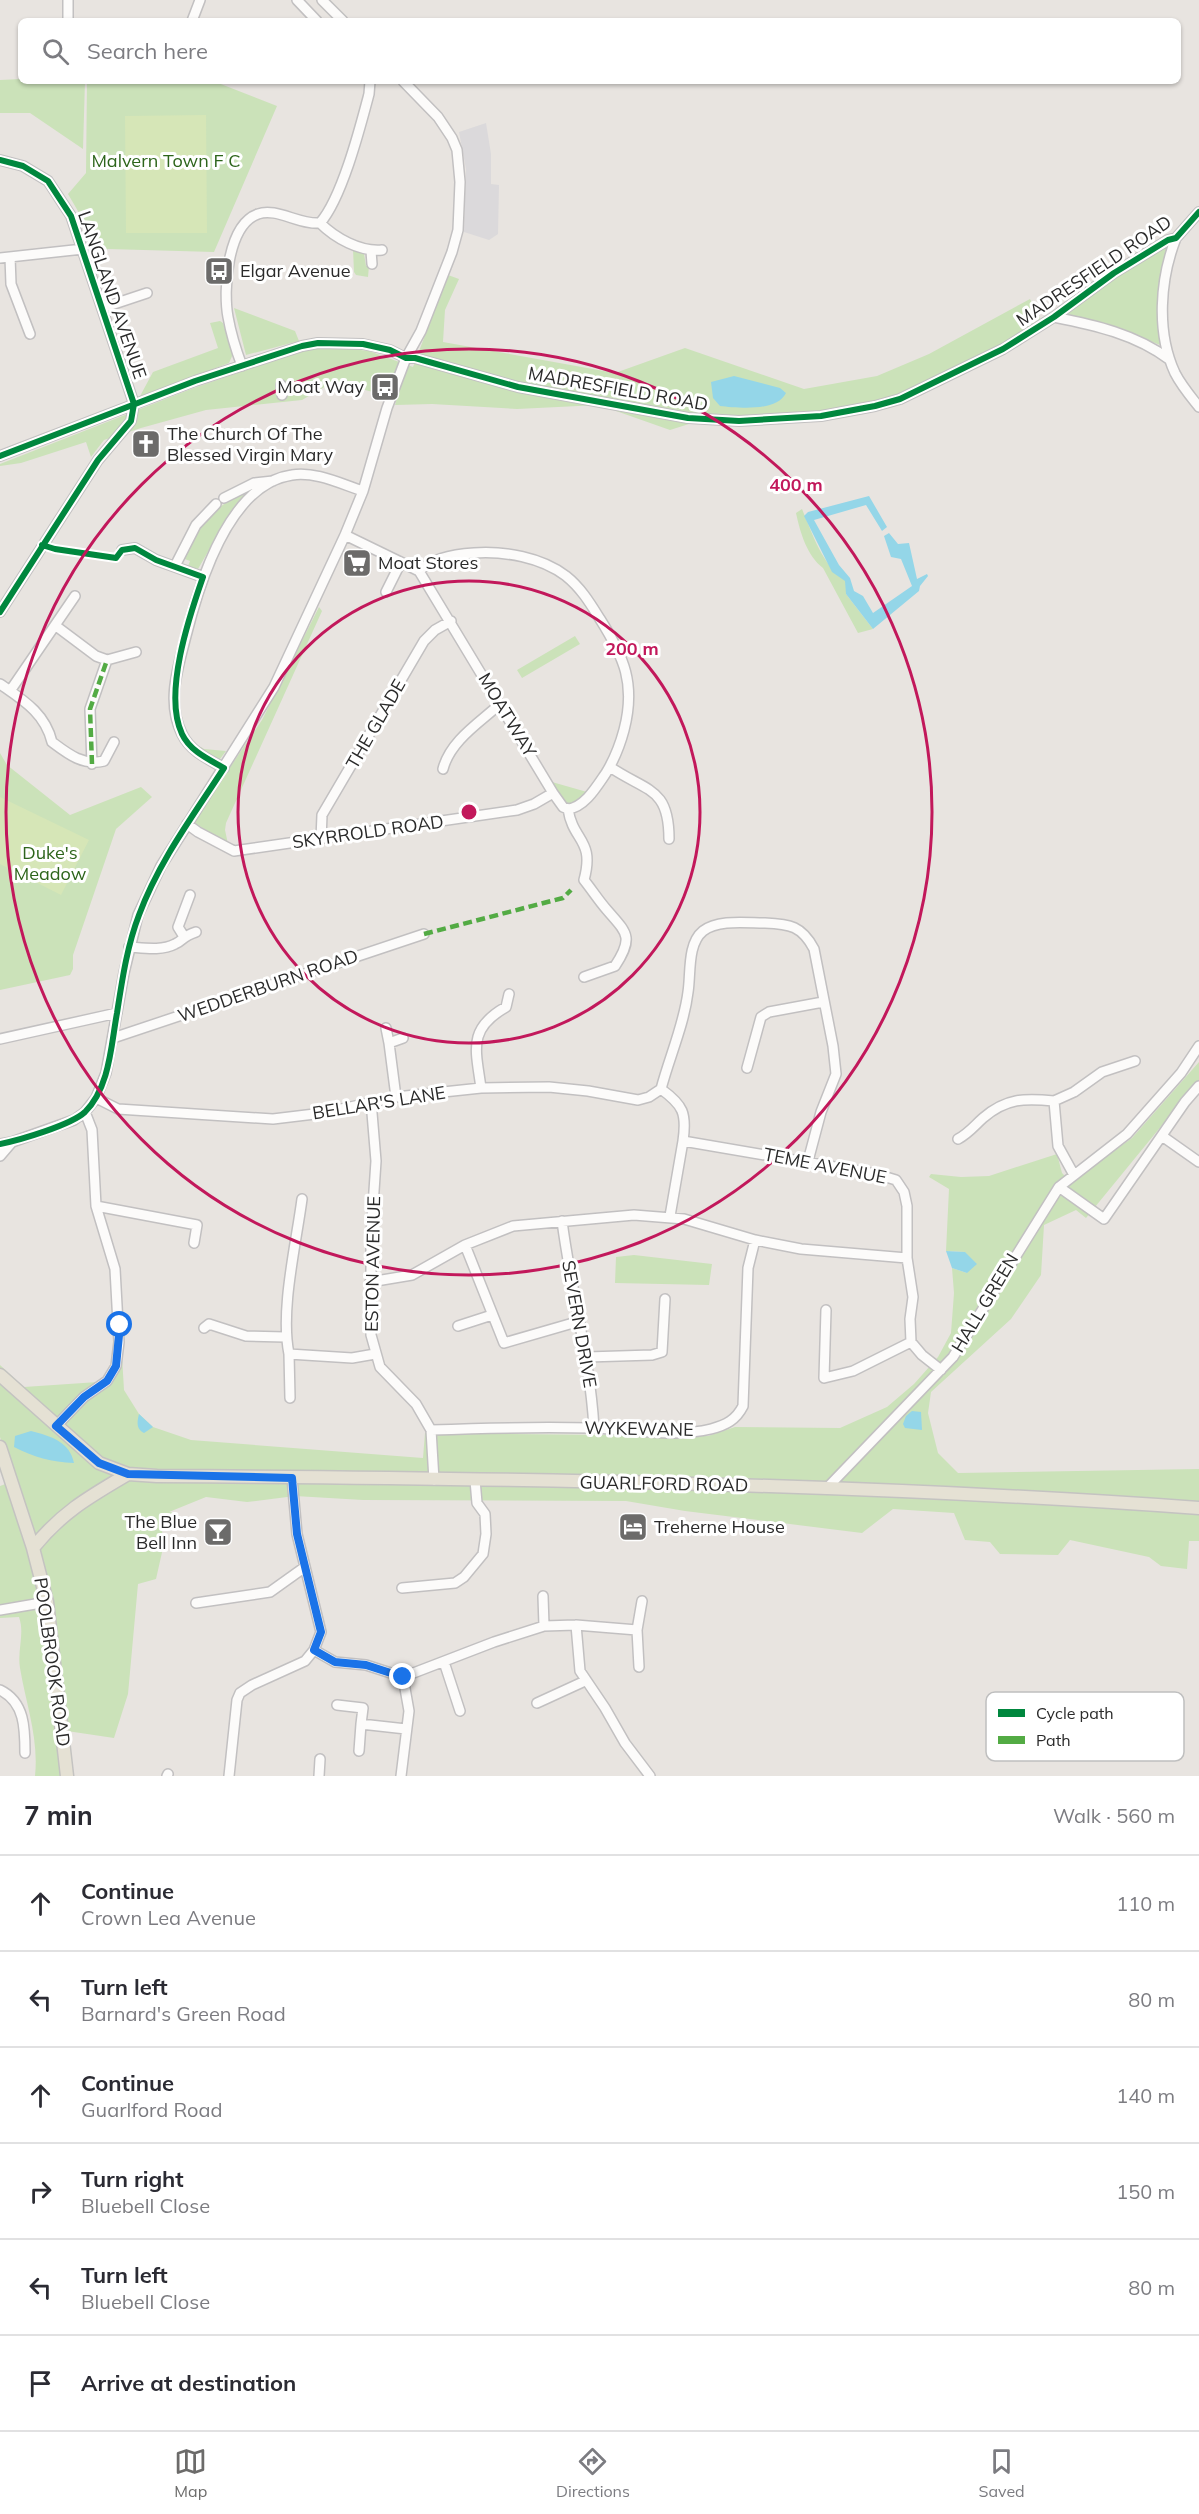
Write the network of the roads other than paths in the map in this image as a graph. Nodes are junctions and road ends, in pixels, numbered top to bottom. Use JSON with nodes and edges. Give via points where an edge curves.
{"nodes":[{"id":1,"x":68,"y":0,"type":"edge"},
{"id":2,"x":200,"y":0,"type":"edge"},
{"id":3,"x":297,"y":0,"type":"edge"},
{"id":4,"x":322,"y":0,"type":"edge"},
{"id":5,"x":69,"y":18,"type":"edge"},
{"id":6,"x":193,"y":18,"type":"edge"},
{"id":7,"x":314,"y":18,"type":"edge"},
{"id":8,"x":340,"y":18,"type":"edge"},
{"id":9,"x":370,"y":84,"type":"edge"},
{"id":10,"x":406,"y":84,"type":"edge"},
{"id":11,"x":0,"y":160,"type":"edge"},
{"id":12,"x":1199,"y":212,"type":"edge"},
{"id":13,"x":320,"y":223,"type":"junction"},
{"id":14,"x":1176,"y":238,"type":"junction"},
{"id":15,"x":83,"y":249,"type":"junction"},
{"id":16,"x":382,"y":250,"type":"dead end"},
{"id":17,"x":371,"y":251,"type":"junction"},
{"id":18,"x":5,"y":258,"type":"edge"},
{"id":19,"x":372,"y":264,"type":"dead end"},
{"id":20,"x":147,"y":293,"type":"dead end"},
{"id":21,"x":102,"y":308,"type":"junction"},
{"id":22,"x":1054,"y":317,"type":"junction"},
{"id":23,"x":30,"y":334,"type":"dead end"},
{"id":24,"x":406,"y":358,"type":"junction"},
{"id":25,"x":1170,"y":360,"type":"junction"},
{"id":26,"x":242,"y":366,"type":"junction"},
{"id":27,"x":281,"y":385,"type":"dead end"},
{"id":28,"x":282,"y":395,"type":"dead end"},
{"id":29,"x":134,"y":404,"type":"junction"},
{"id":30,"x":1199,"y":407,"type":"edge"},
{"id":31,"x":0,"y":456,"type":"edge"},
{"id":32,"x":273,"y":481,"type":"junction"},
{"id":33,"x":363,"y":491,"type":"junction"},
{"id":34,"x":224,"y":498,"type":"dead end"},
{"id":35,"x":216,"y":504,"type":"dead end"},
{"id":36,"x":345,"y":535,"type":"junction"},
{"id":37,"x":136,"y":537,"type":"dead end"},
{"id":38,"x":135,"y":548,"type":"junction"},
{"id":39,"x":122,"y":550,"type":"dead end"},
{"id":40,"x":401,"y":562,"type":"junction"},
{"id":41,"x":175,"y":566,"type":"junction"},
{"id":42,"x":419,"y":571,"type":"junction"},
{"id":43,"x":203,"y":577,"type":"junction"},
{"id":44,"x":386,"y":592,"type":"dead end"},
{"id":45,"x":75,"y":596,"type":"dead end"},
{"id":46,"x":1,"y":609,"type":"edge"},
{"id":47,"x":451,"y":621,"type":"junction"},
{"id":48,"x":56,"y":626,"type":"junction"},
{"id":49,"x":136,"y":652,"type":"dead end"},
{"id":50,"x":107,"y":660,"type":"junction"},
{"id":51,"x":0,"y":684,"type":"edge"},
{"id":52,"x":10,"y":691,"type":"junction"},
{"id":53,"x":500,"y":704,"type":"junction"},
{"id":54,"x":114,"y":742,"type":"dead end"},
{"id":55,"x":92,"y":764,"type":"junction"},
{"id":56,"x":610,"y":767,"type":"junction"},
{"id":57,"x":224,"y":768,"type":"junction"},
{"id":58,"x":443,"y":769,"type":"dead end"},
{"id":59,"x":553,"y":793,"type":"junction"},
{"id":60,"x":568,"y":809,"type":"junction"},
{"id":61,"x":187,"y":824,"type":"junction"},
{"id":62,"x":321,"y":839,"type":"junction"},
{"id":63,"x":669,"y":839,"type":"dead end"},
{"id":64,"x":190,"y":895,"type":"dead end"},
{"id":65,"x":196,"y":932,"type":"dead end"},
{"id":66,"x":424,"y":934,"type":"dead end"},
{"id":67,"x":183,"y":935,"type":"junction"},
{"id":68,"x":129,"y":947,"type":"junction"},
{"id":69,"x":584,"y":977,"type":"dead end"},
{"id":70,"x":509,"y":994,"type":"dead end"},
{"id":71,"x":823,"y":1002,"type":"junction"},
{"id":72,"x":506,"y":1007,"type":"junction"},
{"id":73,"x":516,"y":1012,"type":"dead end"},
{"id":74,"x":117,"y":1013,"type":"junction"},
{"id":75,"x":386,"y":1028,"type":"dead end"},
{"id":76,"x":113,"y":1038,"type":"junction"},
{"id":77,"x":403,"y":1038,"type":"dead end"},
{"id":78,"x":0,"y":1039,"type":"edge"},
{"id":79,"x":389,"y":1043,"type":"junction"},
{"id":80,"x":1199,"y":1046,"type":"edge"},
{"id":81,"x":1135,"y":1061,"type":"dead end"},
{"id":82,"x":747,"y":1068,"type":"dead end"},
{"id":83,"x":1199,"y":1086,"type":"edge"},
{"id":84,"x":482,"y":1088,"type":"junction"},
{"id":85,"x":661,"y":1089,"type":"junction"},
{"id":86,"x":396,"y":1097,"type":"junction"},
{"id":87,"x":96,"y":1098,"type":"junction"},
{"id":88,"x":371,"y":1101,"type":"junction"},
{"id":89,"x":1054,"y":1101,"type":"junction"},
{"id":90,"x":85,"y":1112,"type":"junction"},
{"id":91,"x":969,"y":1133,"type":"junction"},
{"id":92,"x":1162,"y":1136,"type":"junction"},
{"id":93,"x":958,"y":1139,"type":"dead end"},
{"id":94,"x":683,"y":1141,"type":"junction"},
{"id":95,"x":977,"y":1141,"type":"dead end"},
{"id":96,"x":12,"y":1142,"type":"junction"},
{"id":97,"x":0,"y":1144,"type":"edge"},
{"id":98,"x":0,"y":1155,"type":"edge"},
{"id":99,"x":808,"y":1161,"type":"junction"},
{"id":100,"x":1199,"y":1162,"type":"edge"},
{"id":101,"x":1074,"y":1175,"type":"junction"},
{"id":102,"x":1059,"y":1187,"type":"junction"},
{"id":103,"x":302,"y":1199,"type":"dead end"},
{"id":104,"x":96,"y":1206,"type":"junction"},
{"id":105,"x":670,"y":1216,"type":"junction"},
{"id":106,"x":562,"y":1221,"type":"junction"},
{"id":107,"x":755,"y":1240,"type":"junction"},
{"id":108,"x":194,"y":1243,"type":"dead end"},
{"id":109,"x":465,"y":1245,"type":"junction"},
{"id":110,"x":907,"y":1258,"type":"junction"},
{"id":111,"x":370,"y":1282,"type":"junction"},
{"id":112,"x":665,"y":1299,"type":"dead end"},
{"id":113,"x":826,"y":1310,"type":"dead end"},
{"id":114,"x":492,"y":1315,"type":"junction"},
{"id":115,"x":580,"y":1321,"type":"junction"},
{"id":116,"x":207,"y":1323,"type":"dead end"},
{"id":117,"x":458,"y":1326,"type":"dead end"},
{"id":118,"x":285,"y":1337,"type":"junction"},
{"id":119,"x":911,"y":1342,"type":"junction"},
{"id":120,"x":289,"y":1354,"type":"junction"},
{"id":121,"x":375,"y":1354,"type":"junction"},
{"id":122,"x":587,"y":1357,"type":"junction"},
{"id":123,"x":941,"y":1370,"type":"junction"},
{"id":124,"x":0,"y":1375,"type":"edge"},
{"id":125,"x":290,"y":1398,"type":"dead end"},
{"id":126,"x":56,"y":1426,"type":"junction"},
{"id":127,"x":594,"y":1428,"type":"junction"},
{"id":128,"x":431,"y":1430,"type":"junction"},
{"id":129,"x":0,"y":1447,"type":"edge"},
{"id":130,"x":128,"y":1474,"type":"junction"},
{"id":131,"x":292,"y":1478,"type":"junction"},
{"id":132,"x":434,"y":1479,"type":"junction"},
{"id":133,"x":475,"y":1480,"type":"junction"},
{"id":134,"x":827,"y":1488,"type":"junction"},
{"id":135,"x":1199,"y":1508,"type":"edge"},
{"id":136,"x":33,"y":1548,"type":"junction"},
{"id":137,"x":305,"y":1567,"type":"junction"},
{"id":138,"x":402,"y":1588,"type":"dead end"},
{"id":139,"x":543,"y":1596,"type":"dead end"},
{"id":140,"x":642,"y":1601,"type":"dead end"},
{"id":141,"x":46,"y":1602,"type":"junction"},
{"id":142,"x":196,"y":1603,"type":"dead end"},
{"id":143,"x":1,"y":1608,"type":"edge"},
{"id":144,"x":576,"y":1625,"type":"junction"},
{"id":145,"x":544,"y":1626,"type":"junction"},
{"id":146,"x":637,"y":1630,"type":"junction"},
{"id":147,"x":314,"y":1650,"type":"junction"},
{"id":148,"x":444,"y":1662,"type":"junction"},
{"id":149,"x":639,"y":1667,"type":"dead end"},
{"id":150,"x":403,"y":1677,"type":"junction"},
{"id":151,"x":585,"y":1681,"type":"junction"},
{"id":152,"x":0,"y":1690,"type":"edge"},
{"id":153,"x":537,"y":1703,"type":"dead end"},
{"id":154,"x":337,"y":1705,"type":"dead end"},
{"id":155,"x":460,"y":1711,"type":"dead end"},
{"id":156,"x":362,"y":1724,"type":"junction"},
{"id":157,"x":406,"y":1729,"type":"junction"},
{"id":158,"x":359,"y":1751,"type":"dead end"},
{"id":159,"x":26,"y":1753,"type":"dead end"},
{"id":160,"x":320,"y":1759,"type":"dead end"},
{"id":161,"x":67,"y":1776,"type":"edge"},
{"id":162,"x":229,"y":1776,"type":"edge"},
{"id":163,"x":319,"y":1776,"type":"edge"},
{"id":164,"x":401,"y":1776,"type":"edge"},
{"id":165,"x":650,"y":1776,"type":"edge"}],
"edges":[{"from":1,"to":5,"type":"street"},
{"from":2,"to":6,"type":"street"},
{"from":3,"to":7,"type":"street"},
{"from":4,"to":8,"type":"street"},
{"from":9,"to":13,"type":"street","via":[[344,173],[330,212]]},
{"from":10,"to":24,"type":"street","via":[[452,138],[457,150],[460,206],[452,252],[416,343]]},
{"from":11,"to":15,"type":"street","name":"LANGLAND AVENUE","via":[[23,166],[48,181],[71,216]]},
{"from":12,"to":14,"type":"street","name":"MADRESFIELD ROAD"},
{"from":13,"to":17,"type":"street","via":[[336,237]]},
{"from":13,"to":26,"type":"street","via":[[311,224],[273,212],[259,213],[238,232],[226,285],[227,315]]},
{"from":14,"to":22,"type":"street","name":"MADRESFIELD ROAD","via":[[1114,273]]},
{"from":14,"to":25,"type":"street","via":[[1169,255],[1163,304]]},
{"from":15,"to":18,"type":"street","name":"LANGLAND AVENUE"},
{"from":15,"to":21,"type":"street","name":"LANGLAND AVENUE"},
{"from":16,"to":17,"type":"street"},
{"from":17,"to":19,"type":"street"},
{"from":18,"to":23,"type":"street"},
{"from":20,"to":21,"type":"street","name":"LANGLAND AVENUE"},
{"from":21,"to":29,"type":"street","name":"LANGLAND AVENUE"},
{"from":22,"to":24,"type":"street","name":"MADRESFIELD ROAD","via":[[1003,349],[900,399],[820,416],[739,422],[688,418],[518,387]]},
{"from":22,"to":25,"type":"street","via":[[1138,341]]},
{"from":24,"to":26,"type":"street","name":"MADRESFIELD ROAD","via":[[363,344],[318,342]]},
{"from":24,"to":33,"type":"street"},
{"from":25,"to":30,"type":"street","via":[[1176,376]]},
{"from":26,"to":29,"type":"street","name":"MADRESFIELD ROAD"},
{"from":27,"to":28,"type":"street"},
{"from":29,"to":31,"type":"street","name":"MADRESFIELD ROAD"},
{"from":29,"to":46,"type":"street","via":[[131,421],[98,460]]},
{"from":32,"to":33,"type":"street","via":[[292,475],[315,476]]},
{"from":32,"to":34,"type":"street","via":[[254,483]]},
{"from":32,"to":43,"type":"street","via":[[235,514]]},
{"from":33,"to":36,"type":"street"},
{"from":35,"to":41,"type":"street","via":[[196,525]]},
{"from":36,"to":40,"type":"street"},
{"from":36,"to":57,"type":"street","via":[[274,687]]},
{"from":37,"to":38,"type":"street"},
{"from":38,"to":39,"type":"street"},
{"from":38,"to":41,"type":"street"},
{"from":40,"to":42,"type":"street"},
{"from":40,"to":44,"type":"street"},
{"from":41,"to":43,"type":"street"},
{"from":42,"to":47,"type":"street","name":"MOATWAY"},
{"from":42,"to":56,"type":"street","via":[[464,554],[509,554],[542,563],[565,575],[583,592],[616,645],[627,676],[630,708]]},
{"from":43,"to":57,"type":"street","via":[[179,663],[174,710],[182,735],[196,752]]},
{"from":45,"to":48,"type":"street"},
{"from":47,"to":53,"type":"street","name":"MOATWAY"},
{"from":47,"to":62,"type":"street","name":"THE GLADE","via":[[424,641],[322,815]]},
{"from":48,"to":50,"type":"street"},
{"from":48,"to":52,"type":"street"},
{"from":49,"to":50,"type":"street"},
{"from":50,"to":55,"type":"street","via":[[90,709]]},
{"from":51,"to":52,"type":"street"},
{"from":52,"to":55,"type":"street","via":[[34,707],[52,742],[71,756]]},
{"from":53,"to":58,"type":"street","via":[[454,746]]},
{"from":53,"to":59,"type":"street","name":"MOATWAY"},
{"from":54,"to":55,"type":"street","via":[[104,761]]},
{"from":56,"to":60,"type":"street","via":[[580,805]]},
{"from":56,"to":63,"type":"street","via":[[660,799],[668,811]]},
{"from":57,"to":61,"type":"street"},
{"from":59,"to":60,"type":"street","name":"MOATWAY"},
{"from":59,"to":62,"type":"street","name":"SKYRROLD ROAD","via":[[517,810]]},
{"from":60,"to":69,"type":"street","name":"MOATWAY","via":[[588,851],[584,880],[626,933],[625,949],[615,966]]},
{"from":61,"to":62,"type":"street","name":"SKYRROLD ROAD","via":[[234,851]]},
{"from":61,"to":68,"type":"street","via":[[160,866],[138,915]]},
{"from":64,"to":67,"type":"street","via":[[178,927]]},
{"from":65,"to":67,"type":"street"},
{"from":66,"to":76,"type":"street","name":"WEDDERBURN ROAD"},
{"from":67,"to":68,"type":"street","via":[[175,944],[158,948]]},
{"from":68,"to":74,"type":"street"},
{"from":70,"to":72,"type":"street"},
{"from":71,"to":82,"type":"street","via":[[761,1017]]},
{"from":71,"to":85,"type":"street","via":[[813,949],[807,936],[797,928],[758,923],[718,925],[702,932],[693,946],[688,994]]},
{"from":71,"to":99,"type":"street","via":[[836,1074]]},
{"from":72,"to":73,"type":"street"},
{"from":72,"to":84,"type":"street","via":[[490,1016],[481,1028],[476,1046]]},
{"from":74,"to":76,"type":"street"},
{"from":74,"to":78,"type":"street"},
{"from":75,"to":79,"type":"street"},
{"from":76,"to":87,"type":"street"},
{"from":77,"to":79,"type":"street"},
{"from":79,"to":86,"type":"street"},
{"from":80,"to":101,"type":"street","name":"HALL GREEN","via":[[1181,1073],[1127,1134]]},
{"from":81,"to":89,"type":"street","via":[[1102,1072]]},
{"from":83,"to":92,"type":"street"},
{"from":84,"to":85,"type":"street","name":"BELLAR'S LANE","via":[[549,1087],[638,1100]]},
{"from":84,"to":86,"type":"street","name":"BELLAR'S LANE"},
{"from":85,"to":94,"type":"street","via":[[685,1113]]},
{"from":86,"to":88,"type":"street","name":"BELLAR'S LANE"},
{"from":87,"to":88,"type":"street","name":"BELLAR'S LANE","via":[[118,1109],[273,1119]]},
{"from":87,"to":90,"type":"street"},
{"from":88,"to":111,"type":"street","name":"ESTON AVENUE","via":[[376,1161]]},
{"from":89,"to":91,"type":"street","via":[[1027,1098],[1004,1102]]},
{"from":89,"to":101,"type":"street","via":[[1058,1146]]},
{"from":90,"to":96,"type":"street","via":[[74,1120]]},
{"from":90,"to":104,"type":"street","via":[[92,1130]]},
{"from":91,"to":93,"type":"street"},
{"from":91,"to":95,"type":"street"},
{"from":92,"to":100,"type":"street"},
{"from":92,"to":102,"type":"street","via":[[1104,1220]]},
{"from":94,"to":99,"type":"street","name":"TEME AVENUE"},
{"from":94,"to":105,"type":"street"},
{"from":96,"to":97,"type":"street"},
{"from":96,"to":98,"type":"street"},
{"from":99,"to":110,"type":"street","name":"TEME AVENUE","via":[[896,1180],[907,1206]]},
{"from":101,"to":102,"type":"street","name":"HALL GREEN"},
{"from":102,"to":123,"type":"street","name":"HALL GREEN","via":[[963,1343]]},
{"from":103,"to":118,"type":"street"},
{"from":104,"to":108,"type":"street","via":[[197,1225]]},
{"from":104,"to":126,"type":"street","via":[[115,1269],[120,1325],[116,1366],[107,1381],[84,1397]]},
{"from":105,"to":106,"type":"street"},
{"from":105,"to":107,"type":"street"},
{"from":106,"to":109,"type":"street","via":[[513,1226]]},
{"from":106,"to":115,"type":"street","name":"SEVERN DRIVE"},
{"from":107,"to":110,"type":"street","via":[[801,1249]]},
{"from":107,"to":127,"type":"street","name":"WYKEWANE","via":[[748,1268],[743,1407],[739,1415],[729,1424],[709,1430]]},
{"from":109,"to":111,"type":"street","via":[[412,1275]]},
{"from":109,"to":114,"type":"street"},
{"from":110,"to":119,"type":"street","name":"TEME AVENUE","via":[[913,1297]]},
{"from":111,"to":121,"type":"street","name":"ESTON AVENUE"},
{"from":112,"to":122,"type":"street","via":[[662,1352]]},
{"from":113,"to":119,"type":"street","via":[[824,1378],[853,1371]]},
{"from":114,"to":115,"type":"street","via":[[504,1343]]},
{"from":114,"to":117,"type":"street"},
{"from":115,"to":122,"type":"street","name":"SEVERN DRIVE"},
{"from":116,"to":118,"type":"street","via":[[246,1336]]},
{"from":118,"to":120,"type":"street"},
{"from":119,"to":123,"type":"street"},
{"from":120,"to":121,"type":"street","via":[[352,1358]]},
{"from":120,"to":125,"type":"street"},
{"from":121,"to":128,"type":"street","name":"ESTON AVENUE","via":[[380,1367],[416,1404]]},
{"from":122,"to":127,"type":"street","name":"SEVERN DRIVE"},
{"from":123,"to":134,"type":"street","name":"HALL GREEN"},
{"from":124,"to":126,"type":"main road"},
{"from":126,"to":130,"type":"main road","via":[[99,1463]]},
{"from":127,"to":128,"type":"street","name":"WYKEWANE"},
{"from":128,"to":132,"type":"street","name":"ESTON AVENUE"},
{"from":129,"to":136,"type":"main road","name":"POOLBROOK ROAD"},
{"from":130,"to":131,"type":"main road","name":"GUARLFORD ROAD"},
{"from":130,"to":136,"type":"main road","via":[[77,1504],[52,1524]]},
{"from":131,"to":132,"type":"main road","name":"GUARLFORD ROAD"},
{"from":131,"to":137,"type":"street","via":[[297,1534]]},
{"from":132,"to":133,"type":"main road","name":"GUARLFORD ROAD"},
{"from":133,"to":134,"type":"main road","name":"GUARLFORD ROAD"},
{"from":133,"to":138,"type":"street","via":[[477,1503],[485,1514],[483,1554],[455,1583]]},
{"from":134,"to":135,"type":"main road","name":"GUARLFORD ROAD"},
{"from":136,"to":141,"type":"main road","name":"POOLBROOK ROAD"},
{"from":137,"to":142,"type":"street","via":[[270,1592]]},
{"from":137,"to":147,"type":"street","via":[[321,1632]]},
{"from":139,"to":145,"type":"street"},
{"from":140,"to":146,"type":"street"},
{"from":141,"to":143,"type":"street"},
{"from":141,"to":161,"type":"main road","name":"POOLBROOK ROAD"},
{"from":144,"to":145,"type":"street"},
{"from":144,"to":146,"type":"street"},
{"from":144,"to":151,"type":"street","via":[[579,1665]]},
{"from":145,"to":148,"type":"street"},
{"from":146,"to":149,"type":"street"},
{"from":147,"to":150,"type":"street","via":[[335,1662],[366,1665]]},
{"from":147,"to":162,"type":"street","via":[[305,1661],[240,1693]]},
{"from":148,"to":150,"type":"street"},
{"from":148,"to":155,"type":"street"},
{"from":150,"to":157,"type":"street","via":[[409,1711]]},
{"from":151,"to":153,"type":"street"},
{"from":151,"to":165,"type":"street"},
{"from":152,"to":159,"type":"street","via":[[24,1720]]},
{"from":154,"to":156,"type":"street","via":[[363,1708]]},
{"from":156,"to":157,"type":"street"},
{"from":156,"to":158,"type":"street"},
{"from":157,"to":164,"type":"street"},
{"from":160,"to":163,"type":"street"}]}
